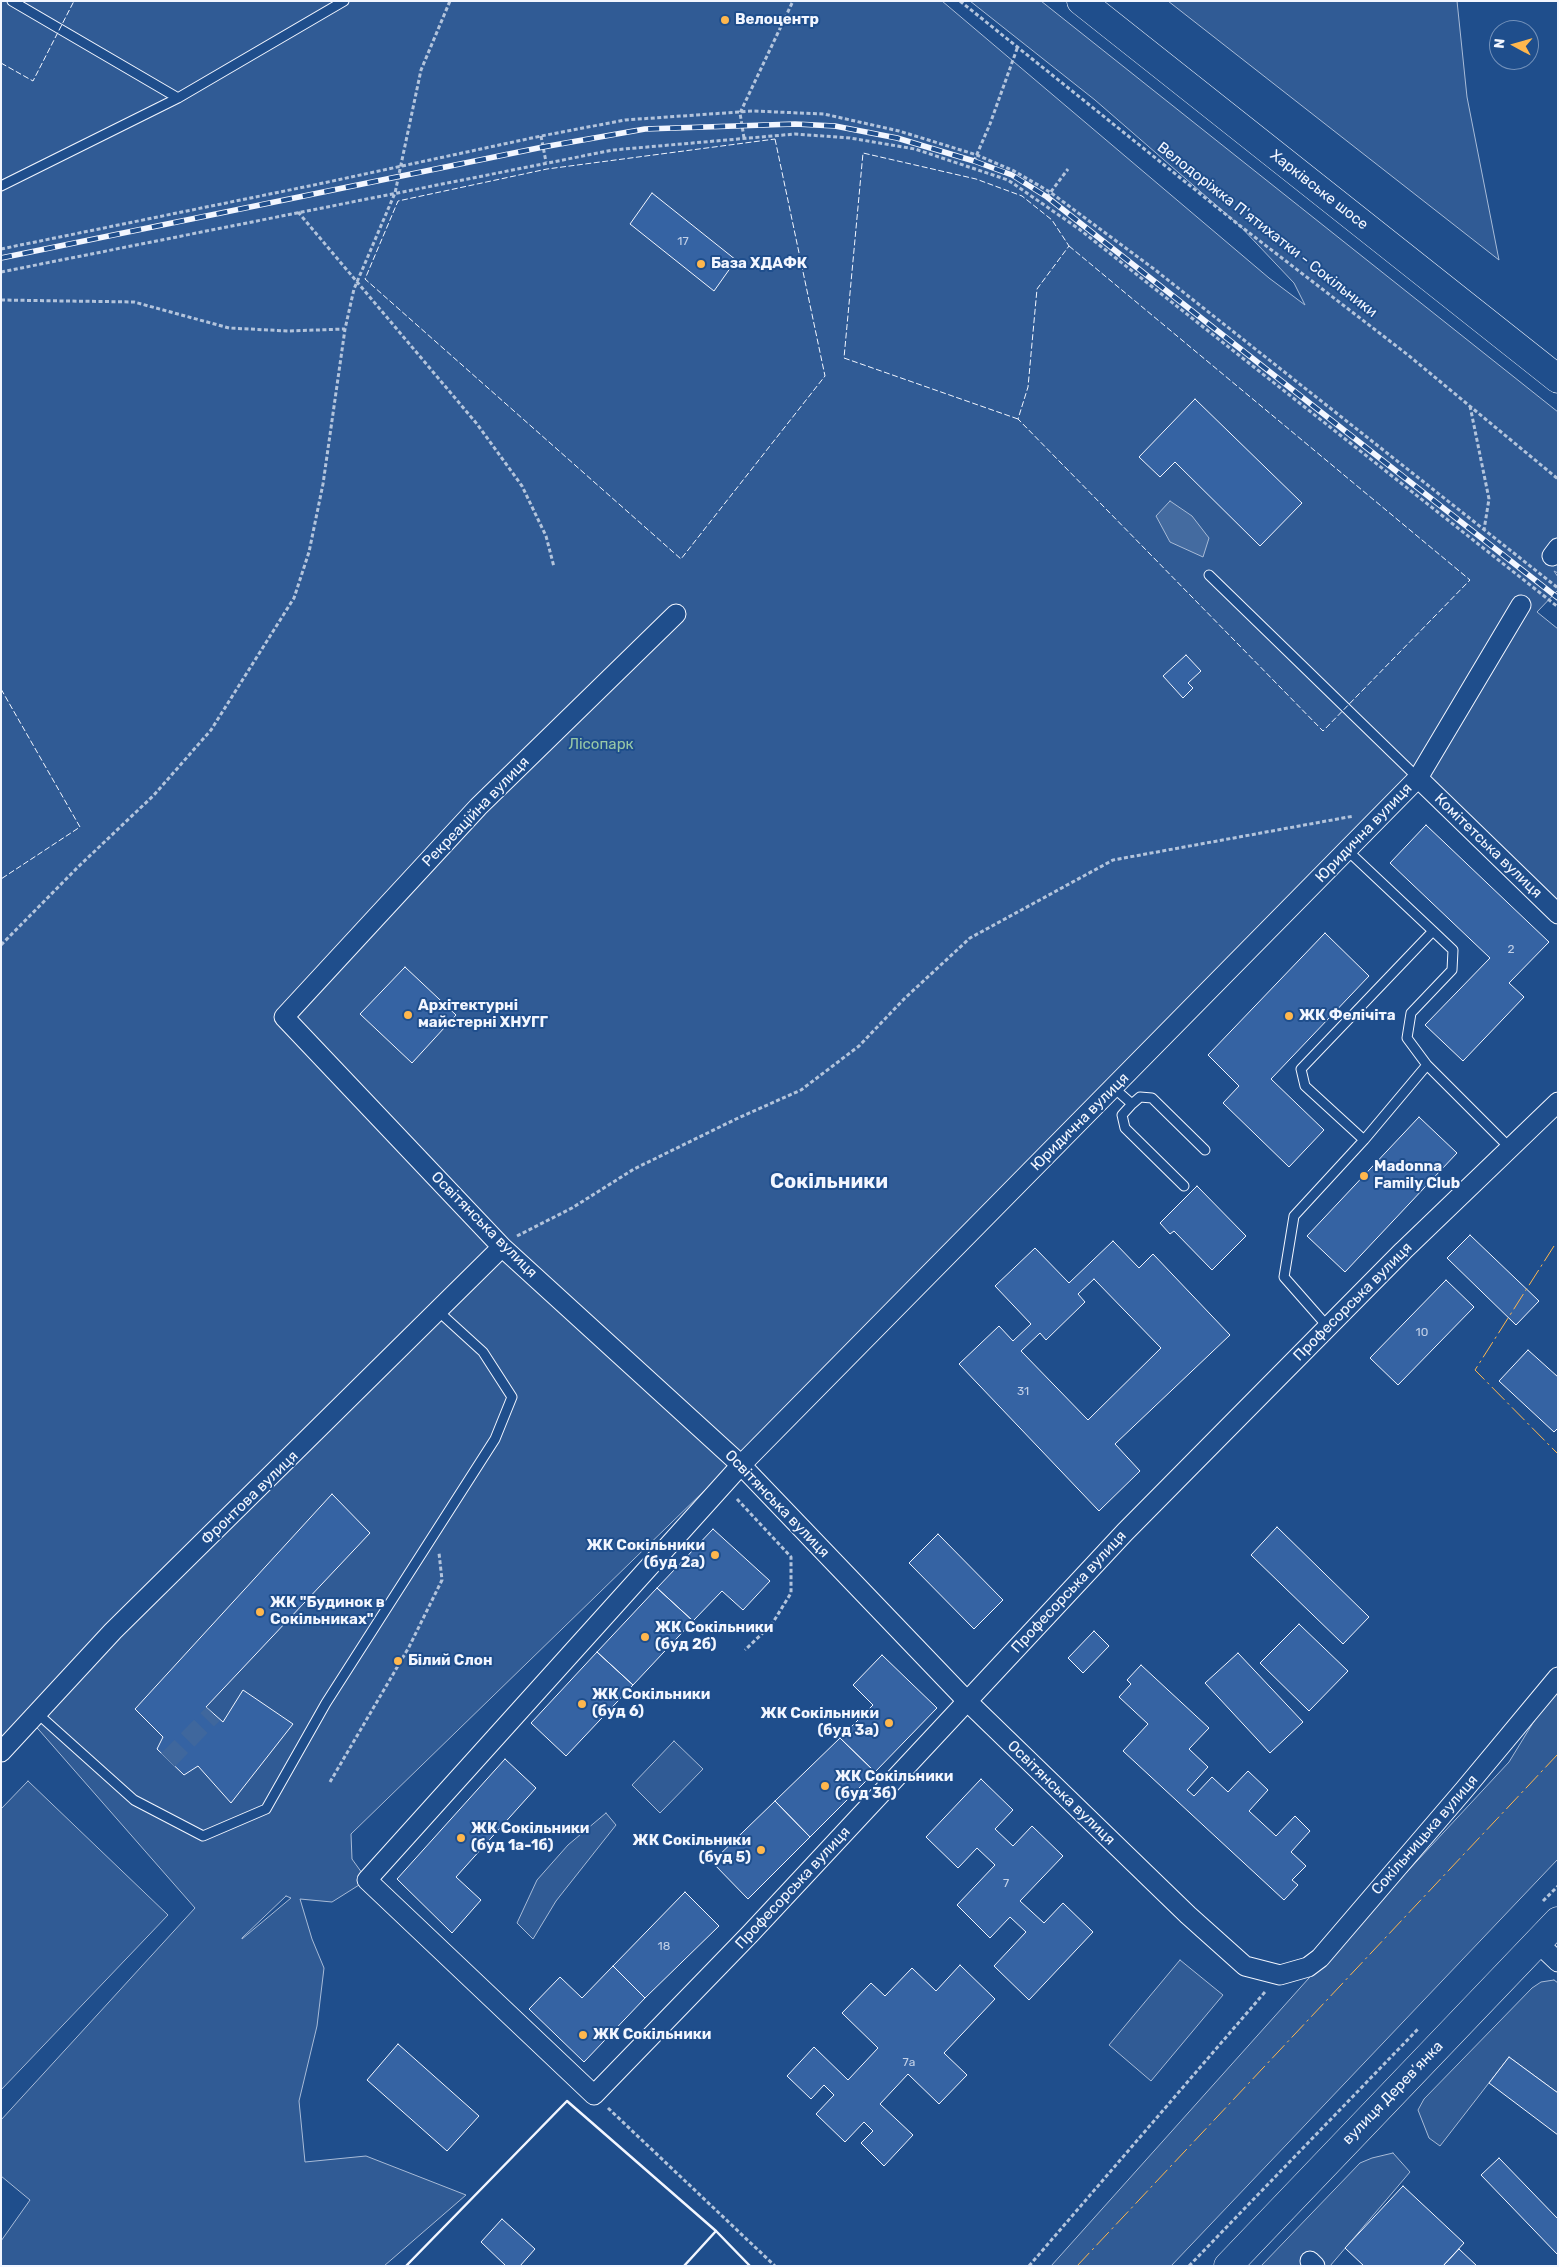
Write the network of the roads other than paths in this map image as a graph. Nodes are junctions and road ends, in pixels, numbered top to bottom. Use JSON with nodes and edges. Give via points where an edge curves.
{"nodes":[{"id":1,"x":12,"y":1,"type":"edge"},
{"id":2,"x":344,"y":1,"type":"edge"},
{"id":3,"x":1081,"y":1,"type":"edge"},
{"id":4,"x":178,"y":98,"type":"junction"},
{"id":5,"x":1,"y":186,"type":"edge"},
{"id":6,"x":1558,"y":379,"type":"edge"},
{"id":7,"x":1209,"y":575,"type":"dead end"},
{"id":8,"x":1521,"y":604,"type":"dead end"},
{"id":9,"x":676,"y":614,"type":"dead end"},
{"id":10,"x":1418,"y":778,"type":"junction"},
{"id":11,"x":1348,"y":851,"type":"junction"},
{"id":12,"x":1558,"y":914,"type":"edge"},
{"id":13,"x":1433,"y":931,"type":"junction"},
{"id":14,"x":284,"y":1017,"type":"joint"},
{"id":15,"x":1427,"y":1065,"type":"junction"},
{"id":16,"x":1114,"y":1088,"type":"junction"},
{"id":17,"x":1558,"y":1102,"type":"edge"},
{"id":18,"x":1132,"y":1104,"type":"junction"},
{"id":19,"x":1364,"y":1140,"type":"junction"},
{"id":20,"x":1509,"y":1147,"type":"junction"},
{"id":21,"x":1205,"y":1150,"type":"dead end"},
{"id":22,"x":1184,"y":1186,"type":"dead end"},
{"id":23,"x":502,"y":1248,"type":"junction"},
{"id":24,"x":438,"y":1312,"type":"junction"},
{"id":25,"x":1328,"y":1327,"type":"junction"},
{"id":26,"x":741,"y":1465,"type":"junction"},
{"id":27,"x":1558,"y":1677,"type":"edge"},
{"id":28,"x":968,"y":1702,"type":"junction"},
{"id":29,"x":38,"y":1714,"type":"junction"},
{"id":30,"x":1,"y":1752,"type":"edge"},
{"id":31,"x":1547,"y":1914,"type":"edge"},
{"id":32,"x":1537,"y":1942,"type":"junction"},
{"id":33,"x":1558,"y":1962,"type":"edge"},
{"id":34,"x":1280,"y":1975,"type":"joint"},
{"id":35,"x":594,"y":2095,"type":"joint"},
{"id":36,"x":1228,"y":2266,"type":"edge"}],
"edges":[{"from":1,"to":4,"type":"lane"},
{"from":2,"to":4,"type":"lane"},
{"from":3,"to":6,"type":"main road","name":"Харківське шосе"},
{"from":4,"to":5,"type":"lane"},
{"from":7,"to":10,"type":"lane"},
{"from":8,"to":10,"type":"street","name":"Юридична вулиця"},
{"from":9,"to":14,"type":"street","name":"Рекреаційна вулиця","via":[[478,807]]},
{"from":10,"to":11,"type":"street","name":"Юридична вулиця"},
{"from":10,"to":12,"type":"street","name":"Комітетська вулиця"},
{"from":11,"to":13,"type":"lane"},
{"from":11,"to":16,"type":"street","name":"Юридична вулиця"},
{"from":13,"to":15,"type":"lane","via":[[1452,950],[1452,970],[1411,1013],[1407,1038]]},
{"from":13,"to":19,"type":"lane","via":[[1302,1069],[1305,1086]]},
{"from":14,"to":23,"type":"street","name":"Освітянська вулиця"},
{"from":15,"to":19,"type":"lane"},
{"from":15,"to":20,"type":"lane"},
{"from":16,"to":18,"type":"lane"},
{"from":16,"to":26,"type":"street","name":"Юридична вулиця"},
{"from":17,"to":20,"type":"street","name":"Професорська вулиця"},
{"from":18,"to":21,"type":"lane","via":[[1140,1097],[1152,1098]]},
{"from":18,"to":22,"type":"lane","via":[[1122,1115],[1124,1128]]},
{"from":19,"to":25,"type":"lane","via":[[1294,1216],[1284,1276]]},
{"from":20,"to":25,"type":"street","name":"Професорська вулиця"},
{"from":23,"to":24,"type":"street","name":"Фронтова вулиця"},
{"from":23,"to":26,"type":"street","name":"Освітянська вулиця"},
{"from":24,"to":29,"type":"street","name":"Фронтова вулиця","via":[[112,1631]]},
{"from":24,"to":29,"type":"lane","via":[[483,1352],[512,1397],[496,1439],[326,1704],[266,1810],[203,1836],[134,1800]]},
{"from":25,"to":28,"type":"street","name":"Професорська вулиця","via":[[1125,1532]]},
{"from":26,"to":28,"type":"street","name":"Освітянська вулиця"},
{"from":26,"to":35,"type":"street","name":"Юридична вулиця","via":[[367,1880]]},
{"from":27,"to":34,"type":"street","name":"Сокільницька вулиця","via":[[1320,1958],[1308,1967]]},
{"from":28,"to":34,"type":"street","name":"Освітянська вулиця","via":[[1245,1966]]},
{"from":28,"to":35,"type":"street","name":"Професорська вулиця"},
{"from":29,"to":30,"type":"street","name":"Фронтова вулиця"},
{"from":31,"to":32,"type":"main road","name":"вулиця Дерев’янка"},
{"from":32,"to":33,"type":"street"},
{"from":32,"to":36,"type":"main road","name":"вулиця Дерев’янка"}]}
